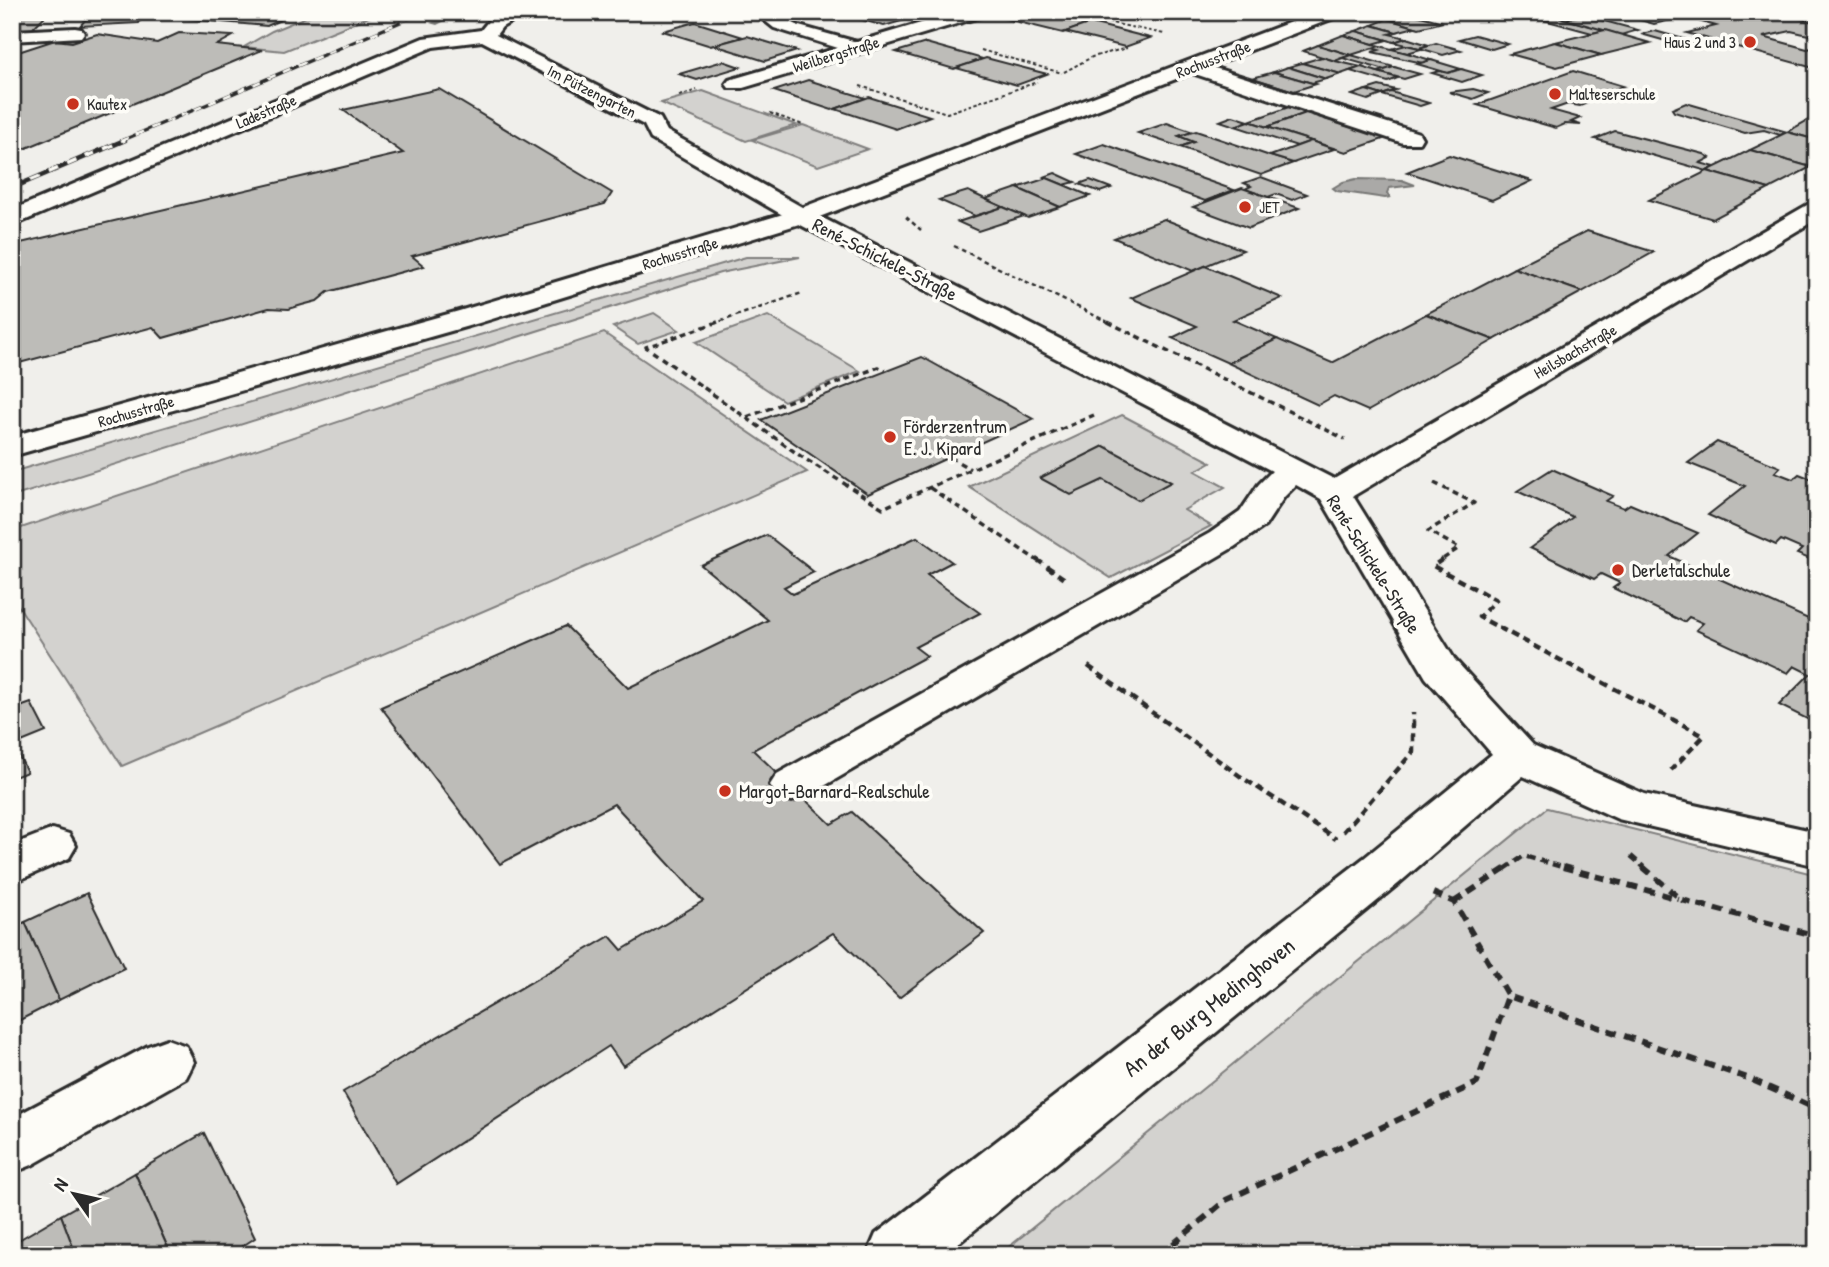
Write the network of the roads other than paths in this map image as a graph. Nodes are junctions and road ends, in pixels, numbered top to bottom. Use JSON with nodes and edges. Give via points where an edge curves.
{"nodes":[{"id":1,"x":520,"y":12,"type":"edge"},
{"id":2,"x":762,"y":12,"type":"edge"},
{"id":3,"x":977,"y":12,"type":"edge"},
{"id":4,"x":1333,"y":12,"type":"edge"},
{"id":5,"x":75,"y":33,"type":"dead end"},
{"id":6,"x":486,"y":34,"type":"junction"},
{"id":7,"x":12,"y":36,"type":"edge"},
{"id":8,"x":858,"y":48,"type":"junction"},
{"id":9,"x":1193,"y":67,"type":"junction"},
{"id":10,"x":736,"y":84,"type":"dead end"},
{"id":11,"x":1411,"y":138,"type":"dead end"},
{"id":12,"x":1817,"y":209,"type":"edge"},
{"id":13,"x":801,"y":216,"type":"junction"},
{"id":14,"x":12,"y":219,"type":"edge"},
{"id":15,"x":12,"y":446,"type":"edge"},
{"id":16,"x":1293,"y":469,"type":"junction"},
{"id":17,"x":1334,"y":493,"type":"junction"},
{"id":18,"x":1518,"y":756,"type":"junction"},
{"id":19,"x":792,"y":785,"type":"dead end"},
{"id":20,"x":1817,"y":849,"type":"edge"},
{"id":21,"x":167,"y":1062,"type":"dead end"},
{"id":22,"x":12,"y":1147,"type":"edge"},
{"id":23,"x":897,"y":1255,"type":"edge"}],
"edges":[{"from":1,"to":6,"type":"street","name":"Ladestraße","via":[[496,23]]},
{"from":2,"to":8,"type":"street","via":[[787,26]]},
{"from":3,"to":8,"type":"street","name":"Weilbergstraße"},
{"from":4,"to":9,"type":"street","name":"Rochusstraße"},
{"from":5,"to":7,"type":"street"},
{"from":6,"to":13,"type":"street","name":"Im Pützengarten","via":[[653,122],[658,135]]},
{"from":6,"to":14,"type":"street","name":"Ladestraße","via":[[408,51]]},
{"from":8,"to":10,"type":"street","name":"Weilbergstraße"},
{"from":9,"to":11,"type":"street"},
{"from":9,"to":13,"type":"street","name":"Rochusstraße"},
{"from":12,"to":17,"type":"street","name":"Heilsbachstraße"},
{"from":13,"to":15,"type":"street","name":"Rochusstraße","via":[[470,317]]},
{"from":13,"to":16,"type":"street","name":"René-Schickele-Straße"},
{"from":16,"to":17,"type":"street","name":"René-Schickele-Straße"},
{"from":16,"to":19,"type":"street","via":[[1253,519],[1223,540]]},
{"from":17,"to":18,"type":"street","name":"René-Schickele-Straße","via":[[1440,669]]},
{"from":18,"to":20,"type":"street","name":"René-Schickele-Straße","via":[[1634,808]]},
{"from":18,"to":23,"type":"street","name":"An der Burg Medinghoven","via":[[1381,871]]},
{"from":21,"to":22,"type":"street"}]}
